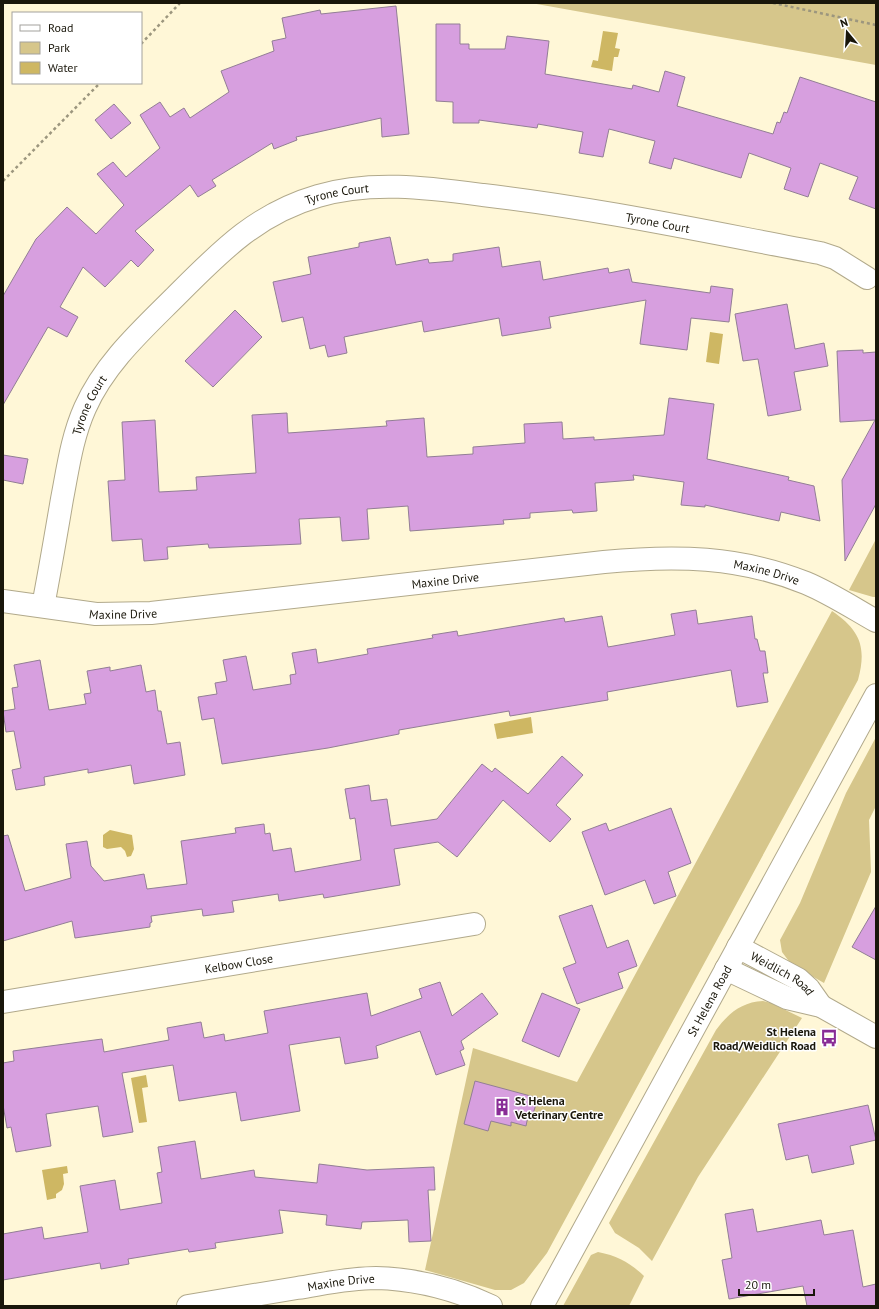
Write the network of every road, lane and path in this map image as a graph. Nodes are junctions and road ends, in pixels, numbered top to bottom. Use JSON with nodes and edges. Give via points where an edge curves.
{"nodes":[{"id":1,"x":180,"y":3,"type":"edge"},
{"id":2,"x":773,"y":3,"type":"edge"},
{"id":3,"x":876,"y":25,"type":"edge"},
{"id":4,"x":142,"y":43,"type":"edge"},
{"id":5,"x":99,"y":84,"type":"edge"},
{"id":6,"x":3,"y":181,"type":"edge"},
{"id":7,"x":867,"y":278,"type":"dead end"},
{"id":8,"x":3,"y":601,"type":"edge"},
{"id":9,"x":43,"y":606,"type":"junction"},
{"id":10,"x":876,"y":621,"type":"edge"},
{"id":11,"x":876,"y":695,"type":"edge"},
{"id":12,"x":474,"y":924,"type":"dead end"},
{"id":13,"x":738,"y":947,"type":"junction"},
{"id":14,"x":726,"y":969,"type":"junction"},
{"id":15,"x":3,"y":1002,"type":"edge"},
{"id":16,"x":821,"y":1006,"type":"junction"},
{"id":17,"x":876,"y":1037,"type":"edge"},
{"id":18,"x":188,"y":1306,"type":"edge"},
{"id":19,"x":491,"y":1306,"type":"edge"},
{"id":20,"x":542,"y":1306,"type":"edge"}],
"edges":[{"from":1,"to":4,"type":"path"},
{"from":2,"to":3,"type":"path"},
{"from":5,"to":6,"type":"path"},
{"from":7,"to":9,"type":"street","name":"Tyrone Court","via":[[835,258],[820,253],[523,199],[397,187],[367,187],[318,196],[293,205],[243,233],[220,253],[128,344],[96,388],[76,432]]},
{"from":8,"to":9,"type":"street","name":"Maxine Drive"},
{"from":9,"to":10,"type":"street","name":"Maxine Drive","via":[[96,614],[151,613],[604,562],[694,558],[745,564],[787,576],[826,592]]},
{"from":11,"to":13,"type":"street","name":"St Helena Road"},
{"from":12,"to":15,"type":"street","name":"Kelbow Close"},
{"from":13,"to":14,"type":"street","name":"St Helena Road"},
{"from":13,"to":16,"type":"street","name":"Weidlich Road","via":[[798,980],[809,989]]},
{"from":14,"to":16,"type":"street","name":"Weidlich Road","via":[[786,998]]},
{"from":14,"to":20,"type":"street","name":"St Helena Road"},
{"from":16,"to":17,"type":"street","name":"Weidlich Road"},
{"from":18,"to":19,"type":"street","name":"Maxine Drive","via":[[347,1280],[375,1278],[437,1286]]}]}
